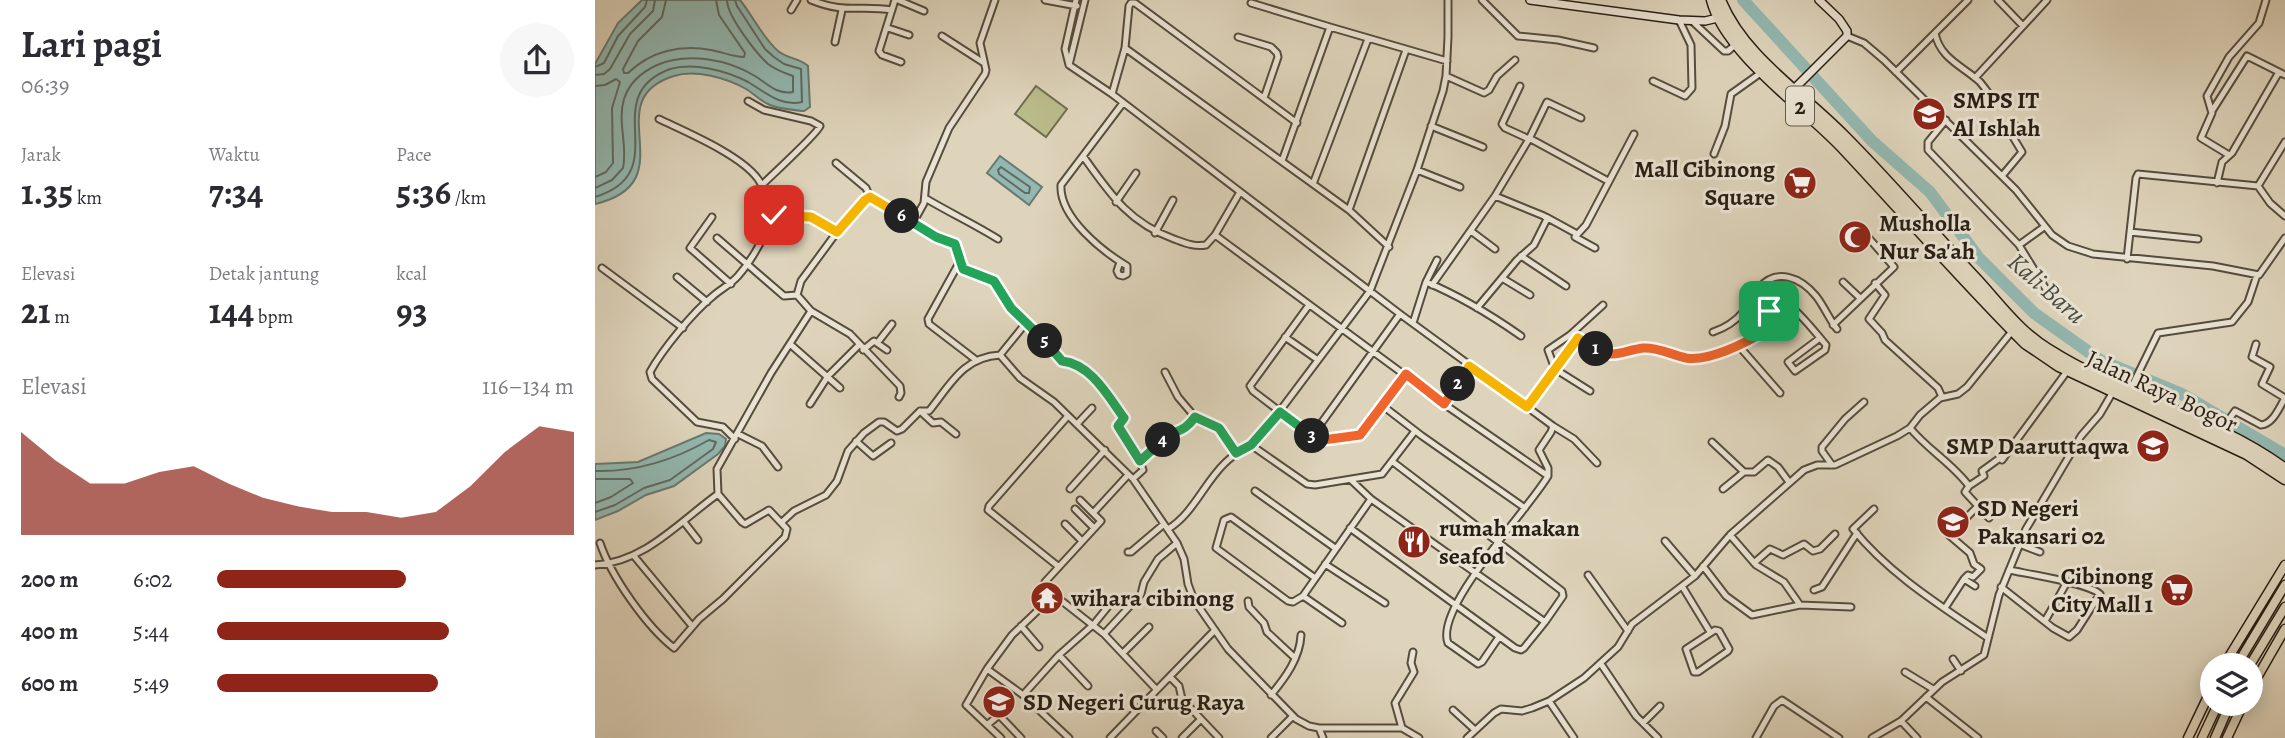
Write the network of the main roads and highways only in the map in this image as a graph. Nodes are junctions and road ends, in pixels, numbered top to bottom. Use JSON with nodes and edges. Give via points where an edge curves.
{"nodes":[{"id":1,"x":1530,"y":0,"type":"edge"},
{"id":2,"x":1712,"y":0,"type":"edge"},
{"id":3,"x":1720,"y":0,"type":"edge"},
{"id":4,"x":1819,"y":0,"type":"edge"},
{"id":5,"x":1552,"y":2,"type":"edge"},
{"id":6,"x":1722,"y":17,"type":"junction"},
{"id":7,"x":1791,"y":92,"type":"junction"},
{"id":8,"x":2015,"y":327,"type":"junction"},
{"id":9,"x":2115,"y":388,"type":"junction"},
{"id":10,"x":2285,"y":469,"type":"edge"},
{"id":11,"x":2285,"y":479,"type":"edge"},
{"id":12,"x":2285,"y":565,"type":"edge"},
{"id":13,"x":2285,"y":585,"type":"edge"},
{"id":14,"x":2266,"y":595,"type":"junction"},
{"id":15,"x":2275,"y":602,"type":"junction"},
{"id":16,"x":2285,"y":607,"type":"edge"},
{"id":17,"x":2285,"y":629,"type":"edge"},
{"id":18,"x":2231,"y":653,"type":"edge"},
{"id":19,"x":2244,"y":653,"type":"edge"},
{"id":20,"x":2257,"y":653,"type":"edge"},
{"id":21,"x":2263,"y":667,"type":"edge"},
{"id":22,"x":2200,"y":713,"type":"edge"},
{"id":23,"x":2212,"y":716,"type":"edge"},
{"id":24,"x":2225,"y":716,"type":"edge"},
{"id":25,"x":2237,"y":716,"type":"edge"},
{"id":26,"x":2188,"y":738,"type":"edge"},
{"id":27,"x":2202,"y":738,"type":"edge"},
{"id":28,"x":2215,"y":738,"type":"edge"},
{"id":29,"x":2227,"y":738,"type":"edge"}],
"edges":[{"from":1,"to":5,"type":"main road"},
{"from":2,"to":6,"type":"highway","name":"Jalan Raya Bogor","number":"2"},
{"from":3,"to":6,"type":"highway","name":"Jalan Raya Bogor","number":"2"},
{"from":4,"to":7,"type":"main road","via":[[1839,19],[1847,36]]},
{"from":5,"to":6,"type":"main road","via":[[1679,20]]},
{"from":6,"to":7,"type":"highway","name":"Jalan Raya Bogor","number":"2"},
{"from":6,"to":7,"type":"highway","name":"Jalan Raya Bogor","number":"2","via":[[1737,44],[1762,72]]},
{"from":7,"to":8,"type":"highway","name":"Jalan Raya Bogor","number":"2","via":[[1844,136],[1900,204]]},
{"from":8,"to":9,"type":"highway","name":"Jalan Raya Bogor","number":"2"},
{"from":8,"to":9,"type":"highway","name":"Jalan Raya Bogor","number":"2","via":[[2040,355]]},
{"from":9,"to":10,"type":"highway","name":"Jalan Raya Bogor","number":"2","via":[[2132,386],[2223,428]]},
{"from":9,"to":11,"type":"highway","name":"Jalan Raya Bogor","number":"2","via":[[2247,454]]},
{"from":12,"to":14,"type":"main road"},
{"from":13,"to":15,"type":"main road"},
{"from":14,"to":15,"type":"main road"},
{"from":14,"to":18,"type":"main road"},
{"from":15,"to":19,"type":"main road"},
{"from":16,"to":20,"type":"main road"},
{"from":17,"to":21,"type":"main road"},
{"from":22,"to":26,"type":"main road"},
{"from":23,"to":27,"type":"main road"},
{"from":24,"to":28,"type":"main road"},
{"from":25,"to":29,"type":"main road"}]}
